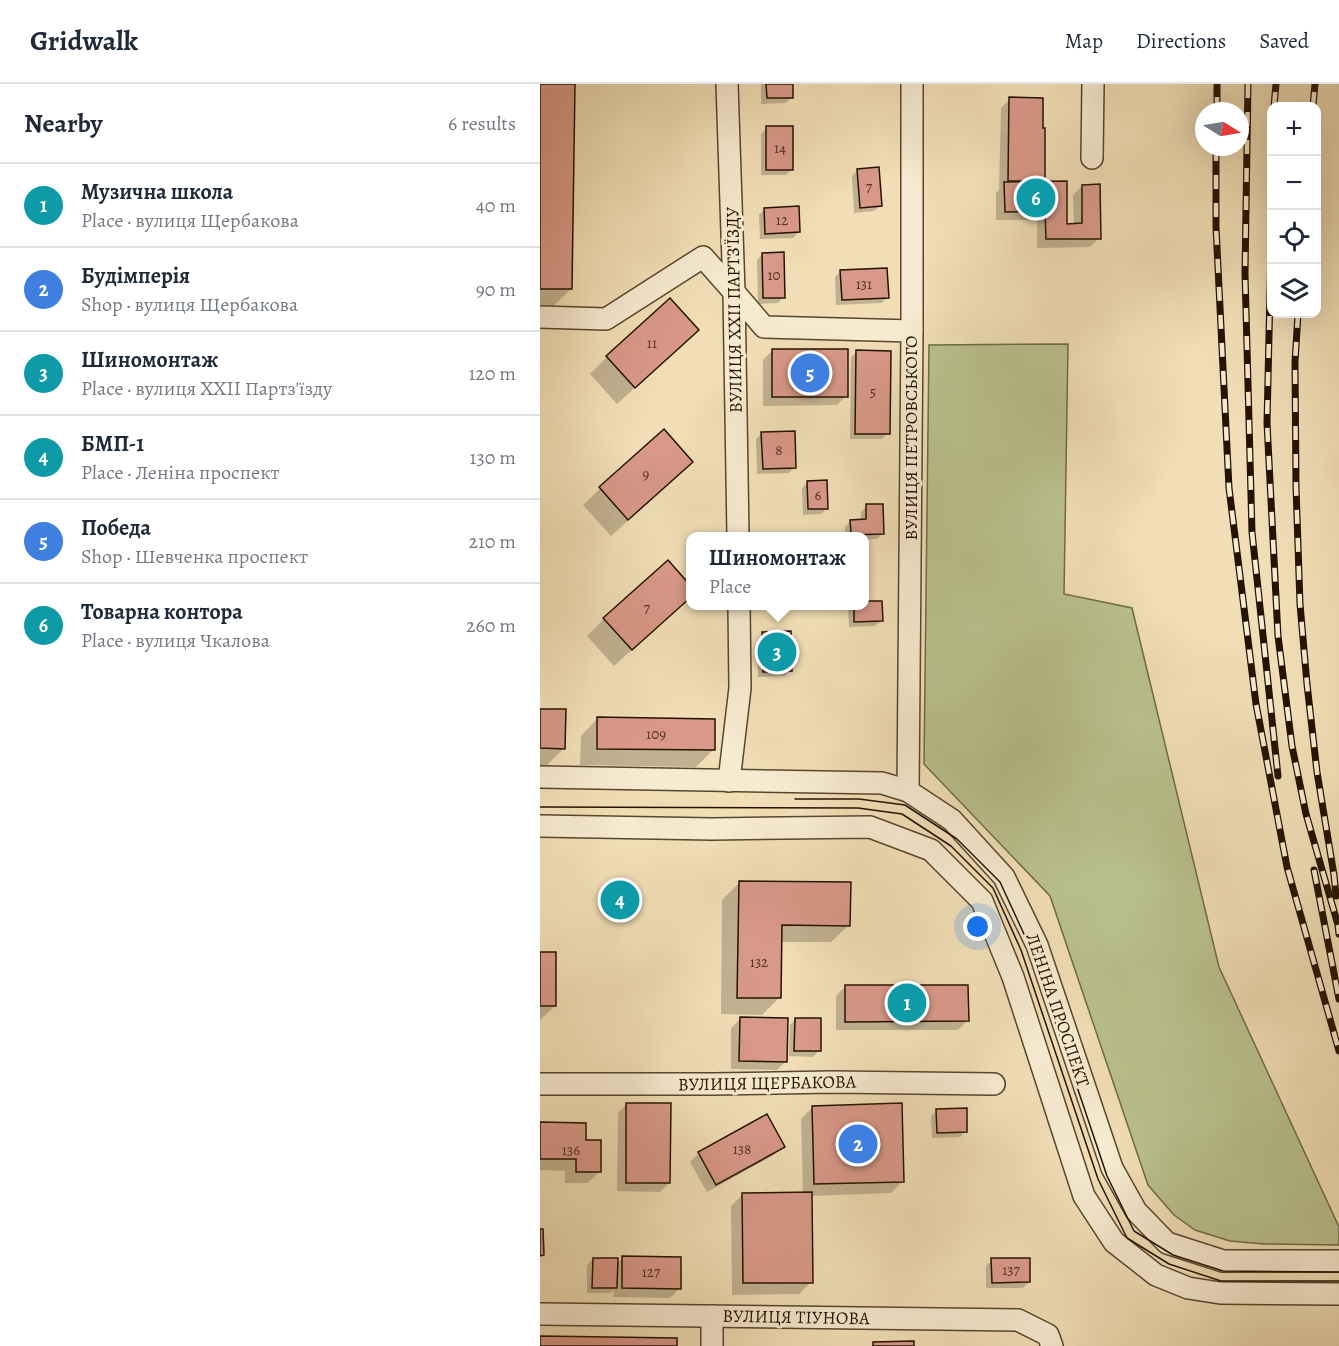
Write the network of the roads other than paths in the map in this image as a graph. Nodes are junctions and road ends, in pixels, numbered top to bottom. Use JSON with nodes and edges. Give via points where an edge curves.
{"nodes":[{"id":1,"x":727,"y":84,"type":"edge"},
{"id":2,"x":912,"y":84,"type":"edge"},
{"id":3,"x":1093,"y":84,"type":"edge"},
{"id":4,"x":1092,"y":158,"type":"dead end"},
{"id":5,"x":734,"y":291,"type":"junction"},
{"id":6,"x":540,"y":317,"type":"edge"},
{"id":7,"x":912,"y":331,"type":"junction"},
{"id":8,"x":738,"y":532,"type":"edge"},
{"id":9,"x":739,"y":610,"type":"edge"},
{"id":10,"x":540,"y":777,"type":"edge"},
{"id":11,"x":729,"y":781,"type":"junction"},
{"id":12,"x":908,"y":791,"type":"junction"},
{"id":13,"x":540,"y":826,"type":"edge"},
{"id":14,"x":540,"y":1084,"type":"edge"},
{"id":15,"x":994,"y":1084,"type":"dead end"},
{"id":16,"x":1339,"y":1261,"type":"edge"},
{"id":17,"x":1339,"y":1294,"type":"edge"},
{"id":18,"x":540,"y":1314,"type":"edge"},
{"id":19,"x":712,"y":1316,"type":"junction"},
{"id":20,"x":1050,"y":1340,"type":"edge"},
{"id":21,"x":712,"y":1346,"type":"edge"}],
"edges":[{"from":1,"to":5,"type":"street","name":"ВУЛИЦЯ XXII ПАРТЗ'ЇЗДУ"},
{"from":2,"to":7,"type":"street","name":"ВУЛИЦЯ ПЕТРОВСЬКОГО"},
{"from":3,"to":4,"type":"street"},
{"from":5,"to":6,"type":"street","via":[[703,257],[606,319]]},
{"from":5,"to":7,"type":"street","via":[[764,327]]},
{"from":5,"to":8,"type":"street","name":"ВУЛИЦЯ XXII ПАРТЗ'ЇЗДУ"},
{"from":7,"to":12,"type":"street","name":"ВУЛИЦЯ ПЕТРОВСЬКОГО"},
{"from":9,"to":11,"type":"street","via":[[740,687]]},
{"from":10,"to":11,"type":"street","name":"ЛЕНІНА ПРОСПЕКТ"},
{"from":11,"to":12,"type":"street","name":"ЛЕНІНА ПРОСПЕКТ","via":[[882,783]]},
{"from":12,"to":16,"type":"street","name":"ЛЕНІНА ПРОСПЕКТ","via":[[952,820],[1004,877],[1038,945],[1112,1168],[1136,1210],[1167,1243],[1223,1261]]},
{"from":13,"to":17,"type":"street","name":"ЛЕНІНА ПРОСПЕКТ","via":[[870,827],[931,850],[982,901],[1013,977],[1084,1196],[1114,1242],[1156,1275],[1188,1288],[1220,1293]]},
{"from":14,"to":15,"type":"street","name":"ВУЛИЦЯ ЩЕРБАКОВА"},
{"from":18,"to":19,"type":"street","name":"ВУЛИЦЯ ТІУНОВА"},
{"from":19,"to":20,"type":"street","name":"ВУЛИЦЯ ТІУНОВА","via":[[1018,1320]]},
{"from":19,"to":21,"type":"street"}]}
